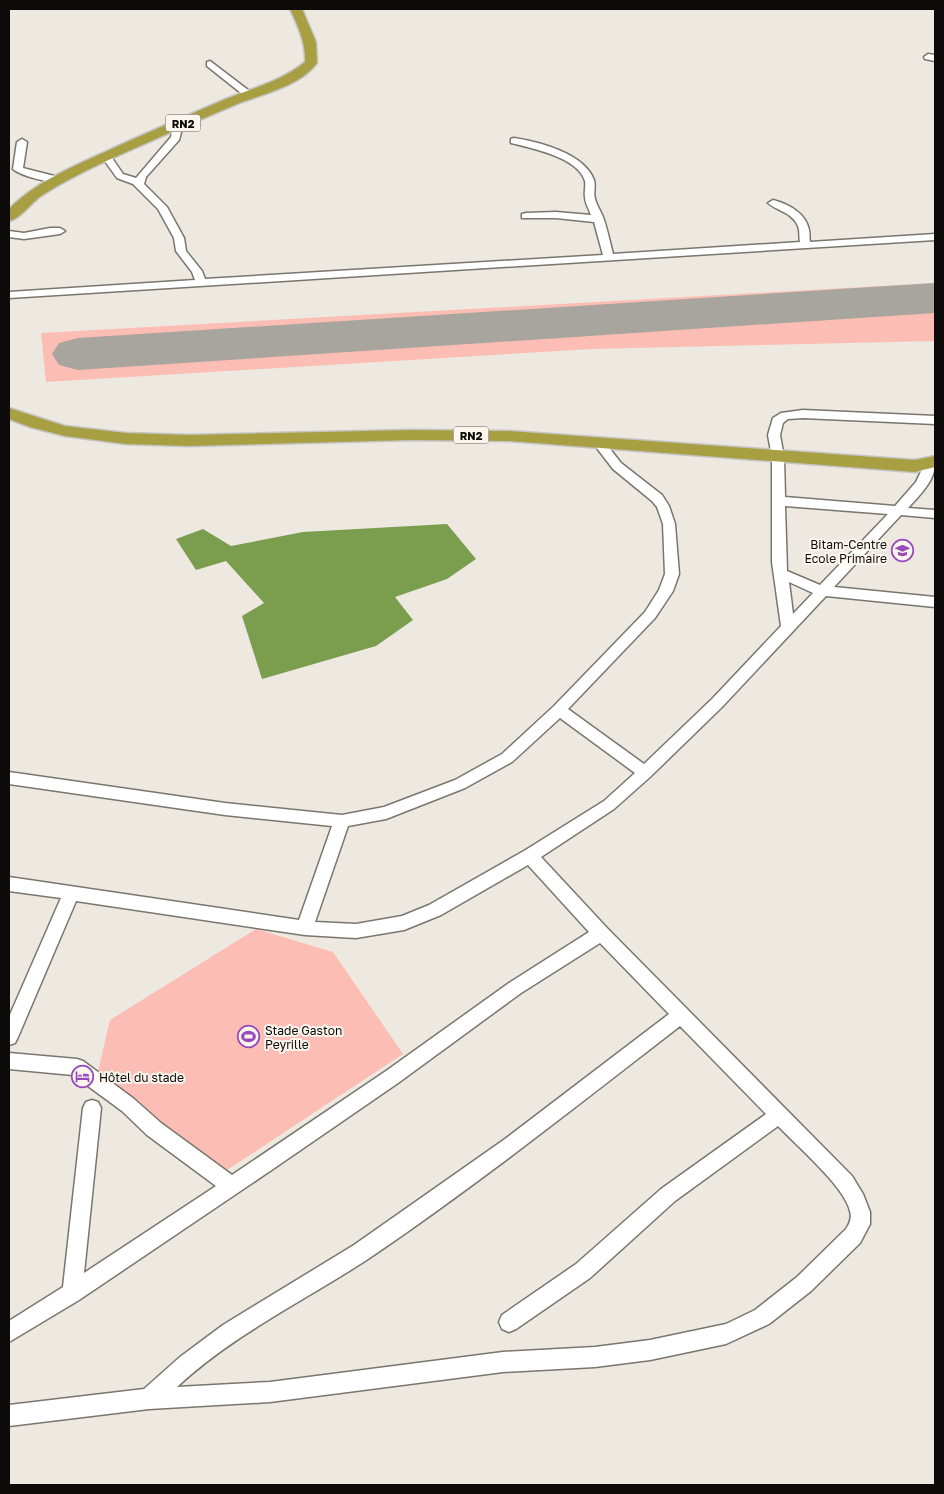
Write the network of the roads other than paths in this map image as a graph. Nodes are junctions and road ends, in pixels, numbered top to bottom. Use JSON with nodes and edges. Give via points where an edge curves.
{"nodes":[{"id":1,"x":296,"y":9,"type":"edge"},
{"id":2,"x":210,"y":64,"type":"dead end"},
{"id":3,"x":249,"y":94,"type":"junction"},
{"id":4,"x":178,"y":125,"type":"junction"},
{"id":5,"x":514,"y":141,"type":"dead end"},
{"id":6,"x":22,"y":142,"type":"dead end"},
{"id":7,"x":107,"y":157,"type":"junction"},
{"id":8,"x":59,"y":180,"type":"junction"},
{"id":9,"x":139,"y":186,"type":"junction"},
{"id":10,"x":774,"y":203,"type":"dead end"},
{"id":11,"x":526,"y":216,"type":"dead end"},
{"id":12,"x":9,"y":217,"type":"edge"},
{"id":13,"x":598,"y":219,"type":"junction"},
{"id":14,"x":60,"y":231,"type":"dead end"},
{"id":15,"x":9,"y":234,"type":"edge"},
{"id":16,"x":935,"y":238,"type":"edge"},
{"id":17,"x":806,"y":244,"type":"junction"},
{"id":18,"x":610,"y":257,"type":"junction"},
{"id":19,"x":201,"y":282,"type":"junction"},
{"id":20,"x":9,"y":295,"type":"edge"},
{"id":21,"x":9,"y":413,"type":"edge"},
{"id":22,"x":935,"y":420,"type":"edge"},
{"id":23,"x":599,"y":443,"type":"junction"},
{"id":24,"x":778,"y":457,"type":"junction"},
{"id":25,"x":933,"y":463,"type":"edge"},
{"id":26,"x":780,"y":501,"type":"junction"},
{"id":27,"x":898,"y":511,"type":"junction"},
{"id":28,"x":935,"y":514,"type":"edge"},
{"id":29,"x":781,"y":574,"type":"junction"},
{"id":30,"x":822,"y":591,"type":"junction"},
{"id":31,"x":935,"y":602,"type":"edge"},
{"id":32,"x":788,"y":627,"type":"junction"},
{"id":33,"x":559,"y":710,"type":"junction"},
{"id":34,"x":645,"y":773,"type":"junction"},
{"id":35,"x":9,"y":778,"type":"edge"},
{"id":36,"x":342,"y":821,"type":"junction"},
{"id":37,"x":530,"y":856,"type":"junction"},
{"id":38,"x":9,"y":884,"type":"edge"},
{"id":39,"x":71,"y":893,"type":"junction"},
{"id":40,"x":306,"y":928,"type":"junction"},
{"id":41,"x":601,"y":933,"type":"junction"},
{"id":42,"x":681,"y":1015,"type":"junction"},
{"id":43,"x":9,"y":1036,"type":"edge"},
{"id":44,"x":9,"y":1061,"type":"edge"},
{"id":45,"x":92,"y":1108,"type":"dead end"},
{"id":46,"x":779,"y":1115,"type":"junction"},
{"id":47,"x":231,"y":1186,"type":"junction"},
{"id":48,"x":72,"y":1293,"type":"junction"},
{"id":49,"x":509,"y":1322,"type":"dead end"},
{"id":50,"x":9,"y":1332,"type":"edge"},
{"id":51,"x":149,"y":1399,"type":"junction"},
{"id":52,"x":9,"y":1416,"type":"edge"}],
"edges":[{"from":1,"to":3,"type":"highway","number":"RN2","via":[[312,50],[311,63],[293,76]]},
{"from":2,"to":3,"type":"street"},
{"from":3,"to":4,"type":"highway","number":"RN2"},
{"from":4,"to":7,"type":"highway","number":"RN2"},
{"from":4,"to":9,"type":"street","via":[[176,138],[141,176]]},
{"from":5,"to":13,"type":"street","via":[[539,145],[561,155],[581,170],[590,182],[590,200]]},
{"from":6,"to":8,"type":"street","via":[[18,169]]},
{"from":7,"to":8,"type":"highway","number":"RN2"},
{"from":7,"to":9,"type":"street","via":[[120,176]]},
{"from":8,"to":12,"type":"highway","number":"RN2","via":[[32,195]]},
{"from":9,"to":19,"type":"street","via":[[162,207],[179,238],[181,252]]},
{"from":10,"to":17,"type":"street","via":[[790,210],[801,223]]},
{"from":11,"to":13,"type":"street"},
{"from":13,"to":18,"type":"street"},
{"from":14,"to":15,"type":"street","via":[[24,236]]},
{"from":16,"to":17,"type":"street"},
{"from":17,"to":18,"type":"street"},
{"from":18,"to":19,"type":"street"},
{"from":19,"to":20,"type":"street"},
{"from":21,"to":23,"type":"highway","number":"RN2","via":[[34,424],[64,430],[146,440],[437,434]]},
{"from":22,"to":24,"type":"street","via":[[813,414],[785,416],[777,421],[774,435]]},
{"from":23,"to":24,"type":"highway","number":"RN2"},
{"from":23,"to":33,"type":"street","via":[[617,466],[663,506],[669,524],[672,574],[666,592],[650,615]]},
{"from":24,"to":25,"type":"highway","number":"RN2","via":[[916,466]]},
{"from":24,"to":26,"type":"street"},
{"from":25,"to":27,"type":"street","via":[[922,484]]},
{"from":26,"to":27,"type":"street"},
{"from":26,"to":29,"type":"street","via":[[778,562]]},
{"from":27,"to":28,"type":"street"},
{"from":27,"to":30,"type":"street"},
{"from":29,"to":30,"type":"street"},
{"from":29,"to":32,"type":"street"},
{"from":30,"to":31,"type":"street"},
{"from":30,"to":32,"type":"street"},
{"from":32,"to":34,"type":"street"},
{"from":33,"to":34,"type":"street"},
{"from":33,"to":36,"type":"street","via":[[506,758],[460,784],[386,813]]},
{"from":34,"to":37,"type":"street","via":[[609,805]]},
{"from":35,"to":36,"type":"street","via":[[225,809]]},
{"from":36,"to":40,"type":"street"},
{"from":37,"to":40,"type":"street","via":[[436,910],[404,923],[356,931]]},
{"from":37,"to":41,"type":"street"},
{"from":38,"to":39,"type":"street"},
{"from":39,"to":40,"type":"street"},
{"from":39,"to":43,"type":"street"},
{"from":41,"to":42,"type":"street"},
{"from":41,"to":47,"type":"street","via":[[515,988],[392,1077]]},
{"from":42,"to":46,"type":"street"},
{"from":42,"to":51,"type":"street","via":[[512,1145],[361,1252],[230,1332],[187,1364]]},
{"from":44,"to":47,"type":"street","via":[[77,1067]]},
{"from":45,"to":48,"type":"street"},
{"from":46,"to":49,"type":"street","via":[[668,1196],[584,1271]]},
{"from":46,"to":51,"type":"street","via":[[845,1182],[858,1206],[860,1224],[853,1236],[804,1284],[746,1326],[726,1334],[650,1350],[595,1357],[503,1362],[270,1392]]},
{"from":47,"to":48,"type":"street"},
{"from":48,"to":50,"type":"street"},
{"from":51,"to":52,"type":"street"}]}
